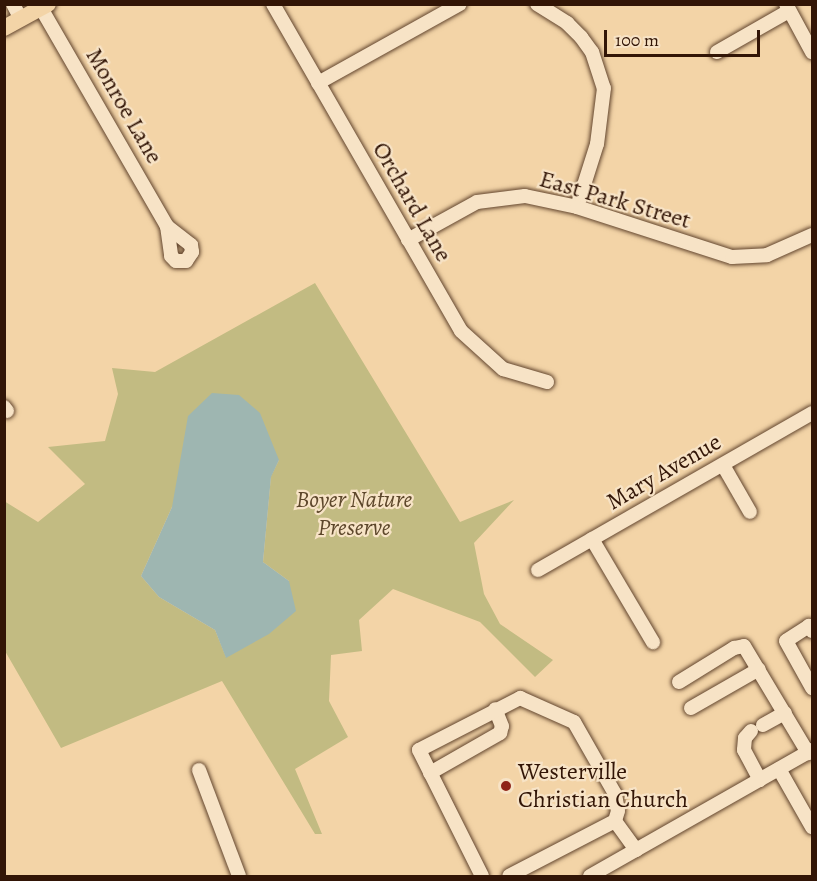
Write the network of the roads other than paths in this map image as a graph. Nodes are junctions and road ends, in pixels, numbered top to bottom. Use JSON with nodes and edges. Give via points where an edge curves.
{"nodes":[{"id":1,"x":273,"y":4,"type":"edge"},
{"id":2,"x":460,"y":4,"type":"edge"},
{"id":3,"x":537,"y":4,"type":"edge"},
{"id":4,"x":45,"y":6,"type":"edge"},
{"id":5,"x":788,"y":8,"type":"edge"},
{"id":6,"x":17,"y":12,"type":"edge"},
{"id":7,"x":4,"y":28,"type":"edge"},
{"id":8,"x":717,"y":52,"type":"dead end"},
{"id":9,"x":813,"y":52,"type":"edge"},
{"id":10,"x":318,"y":83,"type":"junction"},
{"id":11,"x":577,"y":207,"type":"junction"},
{"id":12,"x":167,"y":226,"type":"dead end"},
{"id":13,"x":813,"y":235,"type":"edge"},
{"id":14,"x":408,"y":240,"type":"junction"},
{"id":15,"x":547,"y":382,"type":"dead end"},
{"id":16,"x":813,"y":413,"type":"edge"},
{"id":17,"x":723,"y":465,"type":"junction"},
{"id":18,"x":750,"y":512,"type":"dead end"},
{"id":19,"x":592,"y":539,"type":"junction"},
{"id":20,"x":538,"y":570,"type":"dead end"},
{"id":21,"x":813,"y":631,"type":"edge"},
{"id":22,"x":654,"y":642,"type":"dead end"},
{"id":23,"x":759,"y":669,"type":"junction"},
{"id":24,"x":679,"y":682,"type":"dead end"},
{"id":25,"x":813,"y":688,"type":"edge"},
{"id":26,"x":691,"y":708,"type":"dead end"},
{"id":27,"x":495,"y":709,"type":"junction"},
{"id":28,"x":785,"y":713,"type":"junction"},
{"id":29,"x":810,"y":752,"type":"edge"},
{"id":30,"x":199,"y":770,"type":"dead end"},
{"id":31,"x":779,"y":770,"type":"junction"},
{"id":32,"x":430,"y":773,"type":"junction"},
{"id":33,"x":760,"y":780,"type":"junction"},
{"id":34,"x":615,"y":821,"type":"junction"},
{"id":35,"x":813,"y":827,"type":"edge"},
{"id":36,"x":636,"y":850,"type":"junction"},
{"id":37,"x":239,"y":876,"type":"edge"},
{"id":38,"x":482,"y":876,"type":"edge"},
{"id":39,"x":509,"y":876,"type":"edge"},
{"id":40,"x":590,"y":876,"type":"edge"}],
"edges":[{"from":1,"to":10,"type":"street","name":"Orchard Lane"},
{"from":2,"to":10,"type":"street"},
{"from":3,"to":11,"type":"street","via":[[581,37],[592,52],[604,88],[597,144]]},
{"from":4,"to":6,"type":"main road"},
{"from":4,"to":12,"type":"street","name":"Monroe Lane"},
{"from":5,"to":8,"type":"street"},
{"from":5,"to":9,"type":"street"},
{"from":6,"to":7,"type":"main road"},
{"from":10,"to":14,"type":"street","name":"Orchard Lane"},
{"from":11,"to":13,"type":"street","name":"East Park Street","via":[[732,257],[767,255]]},
{"from":11,"to":14,"type":"street","name":"East Park Street","via":[[525,196],[494,199],[464,208]]},
{"from":14,"to":15,"type":"street","name":"Orchard Lane","via":[[461,331],[480,352],[503,369]]},
{"from":16,"to":17,"type":"street","name":"Mary Avenue"},
{"from":17,"to":18,"type":"street"},
{"from":17,"to":19,"type":"street","name":"Mary Avenue"},
{"from":19,"to":20,"type":"street","name":"Mary Avenue"},
{"from":19,"to":22,"type":"street"},
{"from":21,"to":25,"type":"street","via":[[810,626],[786,641]]},
{"from":23,"to":24,"type":"street","via":[[744,646],[734,648]]},
{"from":23,"to":26,"type":"street"},
{"from":23,"to":28,"type":"street"},
{"from":27,"to":32,"type":"street","via":[[502,726],[500,733]]},
{"from":27,"to":32,"type":"street","via":[[419,750]]},
{"from":27,"to":34,"type":"street","via":[[520,698],[574,722],[615,794]]},
{"from":28,"to":29,"type":"street"},
{"from":28,"to":33,"type":"street","via":[[745,738],[744,750]]},
{"from":29,"to":31,"type":"street"},
{"from":30,"to":37,"type":"street"},
{"from":31,"to":33,"type":"street"},
{"from":31,"to":35,"type":"street"},
{"from":32,"to":38,"type":"street"},
{"from":33,"to":36,"type":"street"},
{"from":34,"to":36,"type":"street"},
{"from":34,"to":39,"type":"street"},
{"from":36,"to":40,"type":"street"}]}
